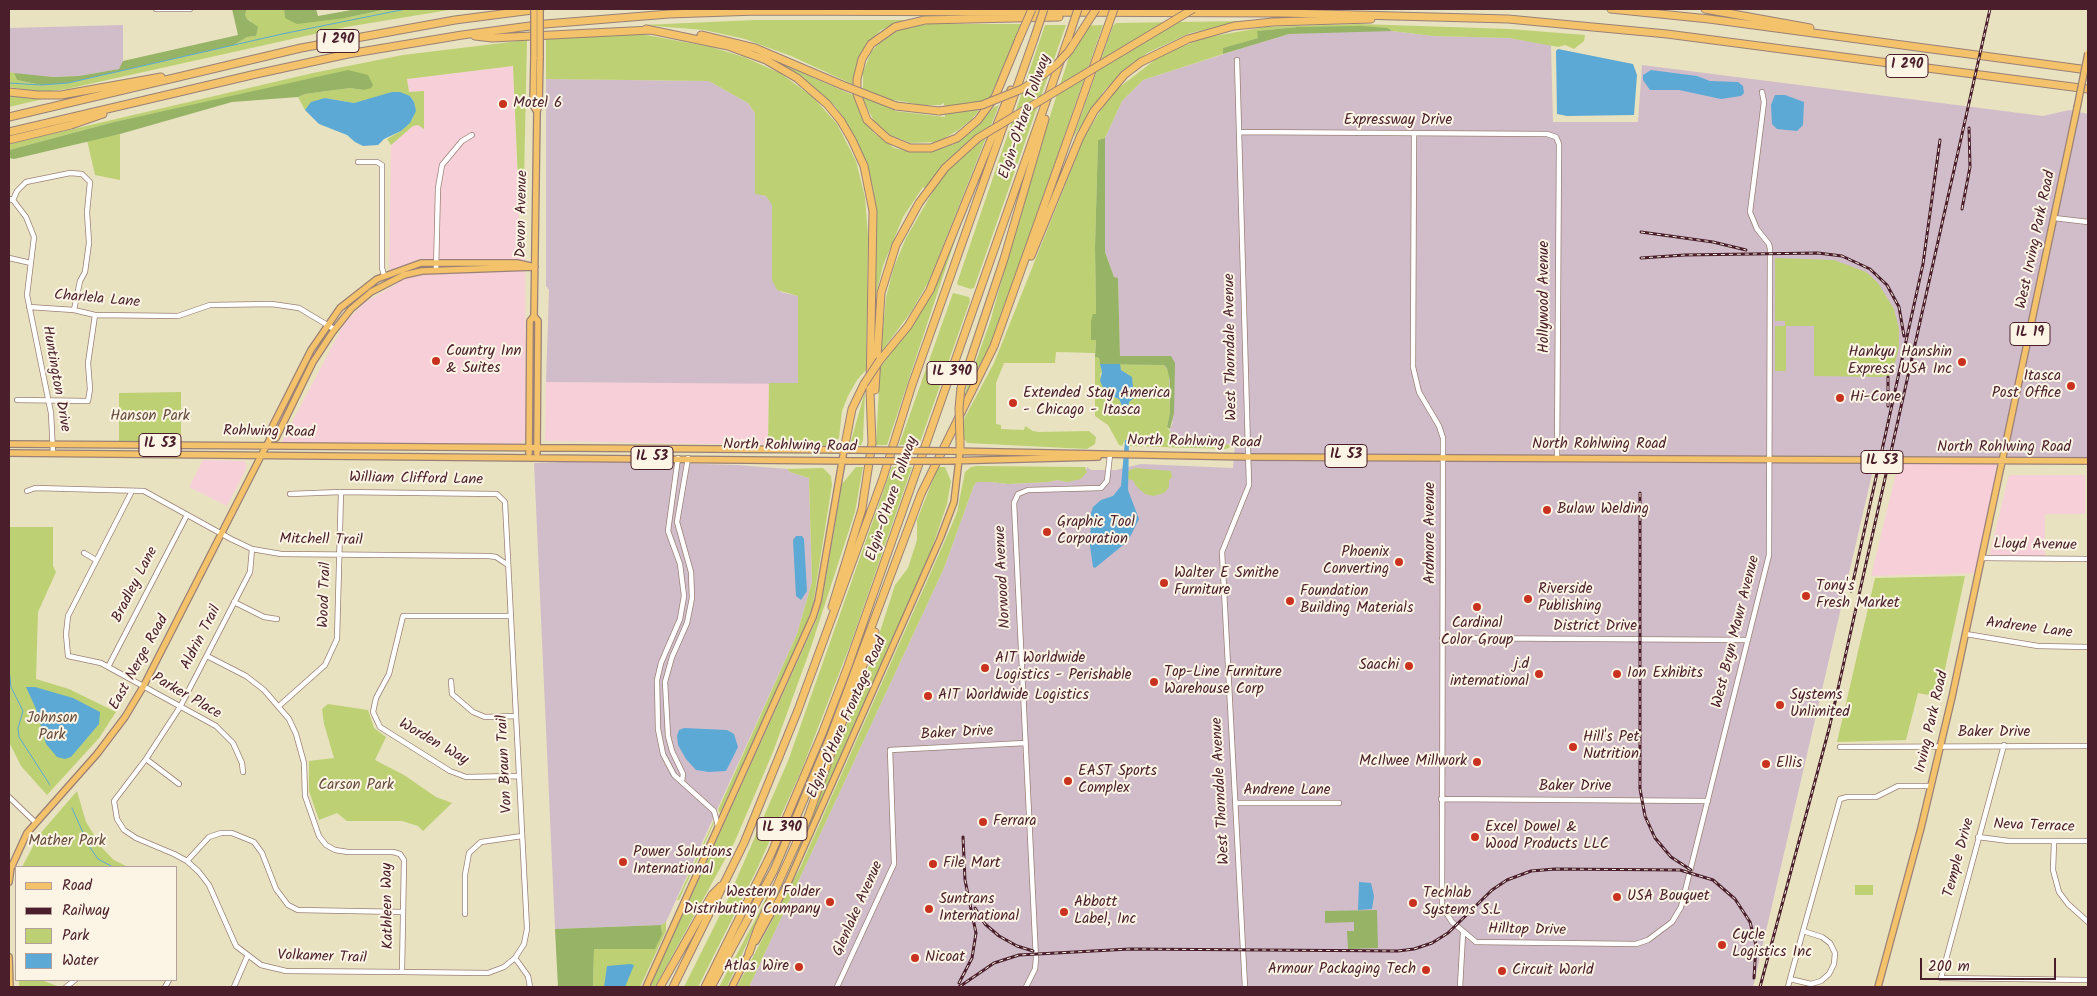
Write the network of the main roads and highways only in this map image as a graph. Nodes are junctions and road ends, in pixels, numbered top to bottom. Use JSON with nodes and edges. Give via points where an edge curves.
{"nodes":[{"id":1,"x":534,"y":9,"type":"edge"},
{"id":2,"x":541,"y":9,"type":"edge"},
{"id":3,"x":1032,"y":9,"type":"edge"},
{"id":4,"x":1044,"y":9,"type":"edge"},
{"id":5,"x":1078,"y":9,"type":"edge"},
{"id":6,"x":1098,"y":9,"type":"edge"},
{"id":7,"x":1114,"y":9,"type":"edge"},
{"id":8,"x":1193,"y":9,"type":"edge"},
{"id":9,"x":1611,"y":9,"type":"edge"},
{"id":10,"x":1705,"y":9,"type":"edge"},
{"id":11,"x":1140,"y":13,"type":"junction"},
{"id":12,"x":1421,"y":16,"type":"junction"},
{"id":13,"x":646,"y":29,"type":"junction"},
{"id":14,"x":462,"y":35,"type":"junction"},
{"id":15,"x":1850,"y":38,"type":"junction"},
{"id":16,"x":2088,"y":53,"type":"edge"},
{"id":17,"x":537,"y":56,"type":"junction"},
{"id":18,"x":1028,"y":56,"type":"junction"},
{"id":19,"x":206,"y":70,"type":"junction"},
{"id":20,"x":2088,"y":70,"type":"edge"},
{"id":21,"x":1054,"y":79,"type":"junction"},
{"id":22,"x":2088,"y":90,"type":"edge"},
{"id":23,"x":9,"y":92,"type":"edge"},
{"id":24,"x":127,"y":105,"type":"junction"},
{"id":25,"x":9,"y":117,"type":"edge"},
{"id":26,"x":9,"y":132,"type":"edge"},
{"id":27,"x":9,"y":140,"type":"edge"},
{"id":28,"x":535,"y":267,"type":"junction"},
{"id":29,"x":1012,"y":298,"type":"junction"},
{"id":30,"x":534,"y":316,"type":"junction"},
{"id":31,"x":872,"y":422,"type":"junction"},
{"id":32,"x":270,"y":439,"type":"junction"},
{"id":33,"x":9,"y":444,"type":"edge"},
{"id":34,"x":266,"y":447,"type":"junction"},
{"id":35,"x":677,"y":448,"type":"junction"},
{"id":36,"x":529,"y":449,"type":"junction"},
{"id":37,"x":537,"y":449,"type":"junction"},
{"id":38,"x":733,"y":449,"type":"junction"},
{"id":39,"x":844,"y":450,"type":"junction"},
{"id":40,"x":960,"y":451,"type":"junction"},
{"id":41,"x":9,"y":452,"type":"edge"},
{"id":42,"x":262,"y":454,"type":"junction"},
{"id":43,"x":1110,"y":455,"type":"junction"},
{"id":44,"x":687,"y":456,"type":"junction"},
{"id":45,"x":529,"y":458,"type":"junction"},
{"id":46,"x":537,"y":458,"type":"junction"},
{"id":47,"x":2003,"y":460,"type":"junction"},
{"id":48,"x":842,"y":461,"type":"junction"},
{"id":49,"x":960,"y":461,"type":"junction"},
{"id":50,"x":2088,"y":461,"type":"edge"},
{"id":51,"x":884,"y":596,"type":"junction"},
{"id":52,"x":830,"y":618,"type":"junction"},
{"id":53,"x":726,"y":880,"type":"junction"},
{"id":54,"x":9,"y":882,"type":"edge"},
{"id":55,"x":750,"y":953,"type":"junction"},
{"id":56,"x":9,"y":957,"type":"edge"},
{"id":57,"x":10,"y":987,"type":"edge"},
{"id":58,"x":646,"y":987,"type":"edge"},
{"id":59,"x":660,"y":987,"type":"edge"},
{"id":60,"x":673,"y":987,"type":"edge"},
{"id":61,"x":705,"y":987,"type":"edge"},
{"id":62,"x":712,"y":987,"type":"edge"},
{"id":63,"x":732,"y":987,"type":"edge"},
{"id":64,"x":1878,"y":987,"type":"edge"}],
"edges":[{"from":1,"to":17,"type":"main road","name":"Devon Avenue","bridge":true},
{"from":2,"to":17,"type":"main road","name":"Devon Avenue","bridge":true},
{"from":2,"to":19,"type":"highway","number":"I 290","via":[[378,33]]},
{"from":3,"to":11,"type":"highway","bridge":true,"via":[[1019,38],[1000,88],[992,103],[957,138],[932,148],[910,148],[888,139],[867,120],[857,94],[862,59],[872,44],[895,27],[925,20]]},
{"from":4,"to":18,"type":"highway","name":"Elgin-O'Hare Tollway","number":"IL 390","bridge":true},
{"from":5,"to":21,"type":"highway","name":"Elgin-O'Hare Tollway","number":"IL 390","bridge":true},
{"from":6,"to":13,"type":"highway","bridge":true,"via":[[1057,64],[1022,89],[982,105],[939,111],[896,106],[736,42]]},
{"from":7,"to":29,"type":"highway","bridge":true},
{"from":8,"to":31,"type":"highway","bridge":true,"via":[[978,138],[945,168],[919,202],[896,245],[881,293]]},
{"from":9,"to":15,"type":"highway","number":"I 290"},
{"from":10,"to":15,"type":"highway"},
{"from":11,"to":12,"type":"highway","number":"I 290"},
{"from":11,"to":14,"type":"highway","number":"I 290","via":[[723,12],[545,24]]},
{"from":12,"to":22,"type":"highway","number":"I 290","via":[[1508,19],[1628,30]]},
{"from":12,"to":29,"type":"highway","via":[[1234,26],[1188,39],[1142,62],[1124,75],[1094,110]]},
{"from":13,"to":14,"type":"highway","via":[[492,38]]},
{"from":13,"to":31,"type":"highway","via":[[728,46],[780,68],[827,104],[852,140],[867,178],[873,210]]},
{"from":14,"to":24,"type":"highway","number":"I 290","via":[[339,56]]},
{"from":15,"to":20,"type":"highway","number":"I 290"},
{"from":16,"to":47,"type":"main road","name":"West Irving Park Road","number":"IL 19","bridge":true},
{"from":17,"to":28,"type":"main road","name":"Devon Avenue","via":[[533,105],[537,112]]},
{"from":18,"to":39,"type":"highway","bridge":true,"via":[[1018,73],[930,290],[913,319],[864,384],[852,409]]},
{"from":18,"to":52,"type":"highway","name":"Elgin-O'Hare Tollway","number":"IL 390","via":[[912,385],[883,478]]},
{"from":19,"to":23,"type":"highway","via":[[61,94]]},
{"from":19,"to":25,"type":"highway","number":"I 290"},
{"from":21,"to":40,"type":"highway","bridge":true,"via":[[1004,259],[961,388]]},
{"from":21,"to":61,"type":"highway","name":"Elgin-O'Hare Tollway","number":"IL 390","via":[[829,717],[771,854]]},
{"from":24,"to":26,"type":"highway","number":"I 290"},
{"from":24,"to":27,"type":"highway","via":[[70,125]]},
{"from":28,"to":30,"type":"main road","name":"Devon Avenue"},
{"from":28,"to":32,"type":"main road","name":"East Nerge Road","via":[[409,273],[384,284],[362,299],[334,329],[313,362],[276,438]]},
{"from":28,"to":32,"type":"main road","name":"East Nerge Road","via":[[517,263],[437,262],[414,265],[384,275],[354,295],[328,325],[311,350],[284,403],[269,433]]},
{"from":29,"to":51,"type":"highway","via":[[985,367],[921,494]]},
{"from":30,"to":36,"type":"main road","name":"Devon Avenue","via":[[530,321]]},
{"from":30,"to":37,"type":"main road","name":"Devon Avenue","via":[[538,321]]},
{"from":31,"to":52,"type":"highway","via":[[870,469],[862,509]]},
{"from":32,"to":34,"type":"main road","name":"East Nerge Road"},
{"from":33,"to":34,"type":"main road","name":"Rohlwing Road","number":"IL 53"},
{"from":34,"to":36,"type":"main road","name":"Rohlwing Road","number":"IL 53"},
{"from":34,"to":42,"type":"main road","name":"East Nerge Road"},
{"from":35,"to":37,"type":"main road","name":"North Rohlwing Road","number":"IL 53"},
{"from":35,"to":38,"type":"main road","name":"North Rohlwing Road","number":"IL 53"},
{"from":35,"to":44,"type":"main road"},
{"from":36,"to":37,"type":"main road","name":"North Rohlwing Road","number":"IL 53"},
{"from":36,"to":45,"type":"main road","name":"Devon Avenue"},
{"from":37,"to":46,"type":"main road","name":"Devon Avenue"},
{"from":38,"to":39,"type":"main road","name":"North Rohlwing Road","number":"IL 53"},
{"from":38,"to":44,"type":"main road"},
{"from":39,"to":40,"type":"main road","name":"North Rohlwing Road","number":"IL 53","bridge":true},
{"from":39,"to":48,"type":"main road"},
{"from":40,"to":43,"type":"main road","name":"North Rohlwing Road","number":"IL 53"},
{"from":40,"to":49,"type":"main road","name":"Elgin-O'Hare Frontage Road"},
{"from":41,"to":42,"type":"main road","name":"Rohlwing Road","number":"IL 53"},
{"from":42,"to":45,"type":"main road","name":"Rohlwing Road","number":"IL 53"},
{"from":42,"to":54,"type":"main road","name":"East Nerge Road","via":[[143,687],[97,754],[35,822],[20,846]]},
{"from":43,"to":47,"type":"main road","name":"North Rohlwing Road","number":"IL 53","via":[[1889,462]]},
{"from":43,"to":49,"type":"main road","name":"North Rohlwing Road","number":"IL 53"},
{"from":44,"to":46,"type":"main road","number":"IL 53"},
{"from":44,"to":48,"type":"main road","name":"North Rohlwing Road","number":"IL 53"},
{"from":45,"to":46,"type":"main road","number":"IL 53"},
{"from":47,"to":50,"type":"main road","name":"North Rohlwing Road","number":"IL 53"},
{"from":47,"to":64,"type":"main road","name":"Irving Park Road","number":"IL 19","via":[[1941,745]]},
{"from":48,"to":49,"type":"main road","name":"North Rohlwing Road","number":"IL 53","bridge":true},
{"from":48,"to":58,"type":"main road","via":[[820,594],[813,617]]},
{"from":49,"to":55,"type":"main road","name":"Elgin-O'Hare Frontage Road","via":[[950,514],[916,596],[788,883]]},
{"from":51,"to":55,"type":"highway","via":[[880,620],[837,741]]},
{"from":51,"to":62,"type":"highway","via":[[828,744],[774,870]]},
{"from":52,"to":53,"type":"highway","name":"Elgin-O'Hare Tollway","number":"IL 390","via":[[774,772]]},
{"from":53,"to":59,"type":"highway","via":[[712,895]]},
{"from":53,"to":60,"type":"highway","name":"Elgin-O'Hare Tollway","number":"IL 390"},
{"from":55,"to":63,"type":"main road","name":"Elgin-O'Hare Frontage Road"},
{"from":56,"to":57,"type":"main road"}]}
